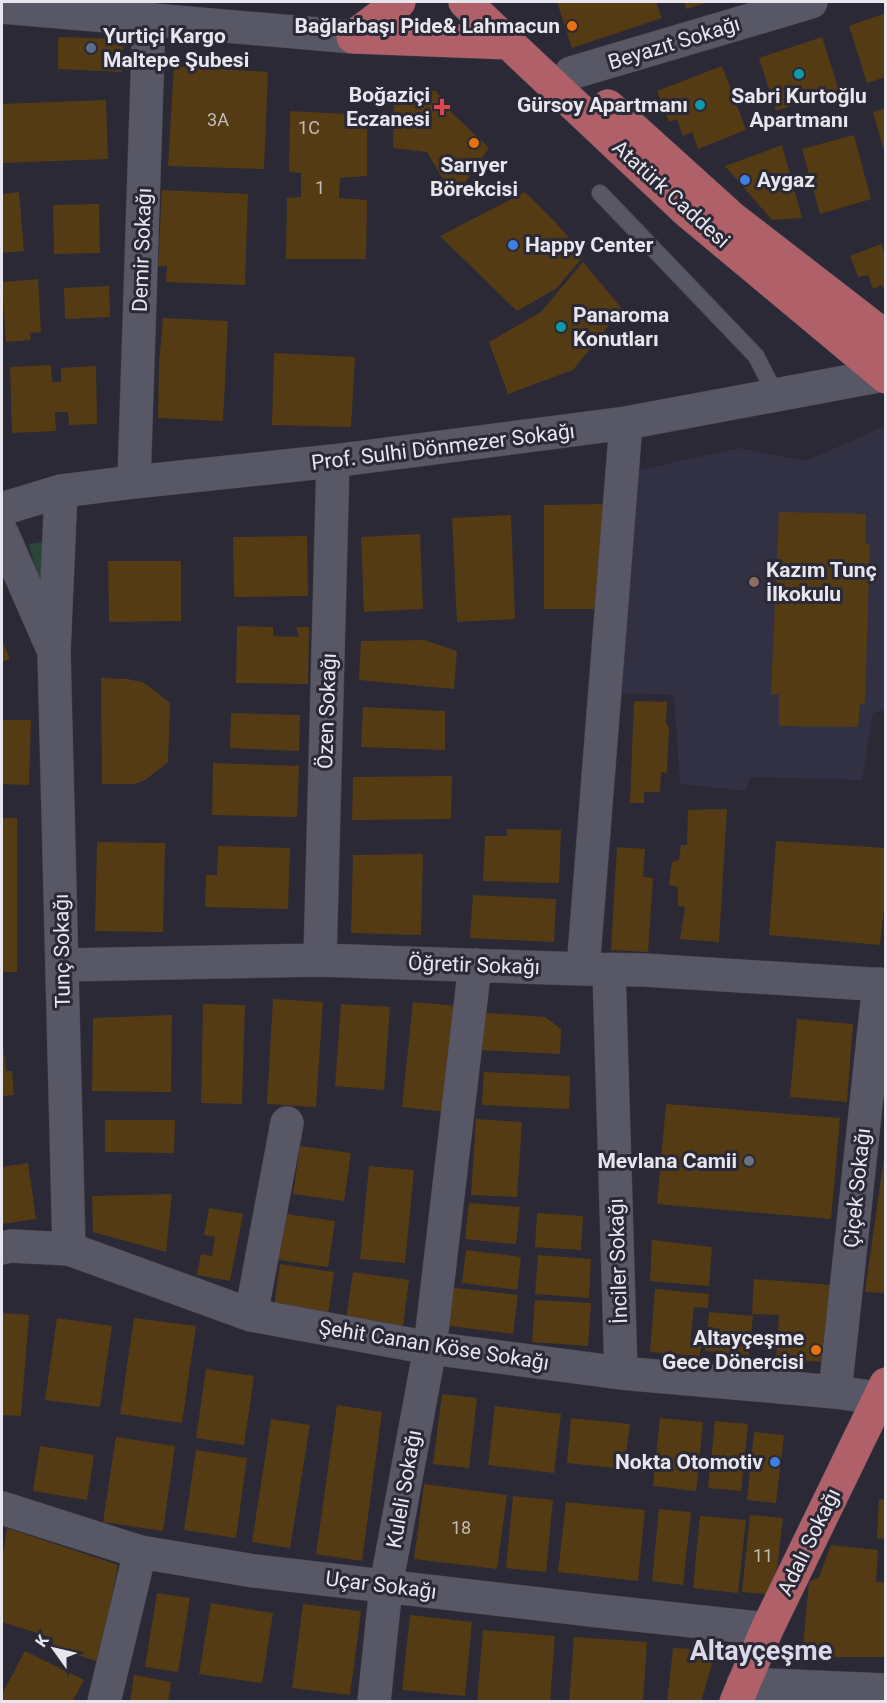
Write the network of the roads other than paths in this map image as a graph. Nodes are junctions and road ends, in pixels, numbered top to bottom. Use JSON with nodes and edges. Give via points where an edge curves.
{"nodes":[{"id":1,"x":399,"y":2,"type":"edge"},
{"id":2,"x":453,"y":2,"type":"edge"},
{"id":3,"x":465,"y":2,"type":"edge"},
{"id":4,"x":498,"y":2,"type":"edge"},
{"id":5,"x":811,"y":2,"type":"edge"},
{"id":6,"x":2,"y":7,"type":"edge"},
{"id":7,"x":149,"y":18,"type":"junction"},
{"id":8,"x":353,"y":37,"type":"junction"},
{"id":9,"x":508,"y":43,"type":"junction"},
{"id":10,"x":571,"y":73,"type":"junction"},
{"id":11,"x":600,"y":193,"type":"dead end"},
{"id":12,"x":885,"y":337,"type":"edge"},
{"id":13,"x":884,"y":376,"type":"edge"},
{"id":14,"x":776,"y":395,"type":"junction"},
{"id":15,"x":626,"y":423,"type":"junction"},
{"id":16,"x":333,"y":461,"type":"junction"},
{"id":17,"x":134,"y":482,"type":"junction"},
{"id":18,"x":61,"y":492,"type":"junction"},
{"id":19,"x":2,"y":509,"type":"edge"},
{"id":20,"x":2,"y":533,"type":"edge"},
{"id":21,"x":54,"y":652,"type":"junction"},
{"id":22,"x":320,"y":960,"type":"junction"},
{"id":23,"x":63,"y":965,"type":"junction"},
{"id":24,"x":475,"y":965,"type":"junction"},
{"id":25,"x":596,"y":970,"type":"junction"},
{"id":26,"x":882,"y":985,"type":"edge"},
{"id":27,"x":287,"y":1123,"type":"dead end"},
{"id":28,"x":2,"y":1248,"type":"edge"},
{"id":29,"x":69,"y":1249,"type":"junction"},
{"id":30,"x":251,"y":1315,"type":"junction"},
{"id":31,"x":430,"y":1348,"type":"junction"},
{"id":32,"x":621,"y":1372,"type":"junction"},
{"id":33,"x":882,"y":1391,"type":"edge"},
{"id":34,"x":835,"y":1392,"type":"junction"},
{"id":35,"x":2,"y":1508,"type":"edge"},
{"id":36,"x":140,"y":1552,"type":"junction"},
{"id":37,"x":386,"y":1586,"type":"junction"},
{"id":38,"x":767,"y":1629,"type":"junction"},
{"id":39,"x":885,"y":1690,"type":"edge"},
{"id":40,"x":740,"y":1693,"type":"edge"},
{"id":41,"x":104,"y":1701,"type":"edge"},
{"id":42,"x":374,"y":1701,"type":"edge"}],
"edges":[{"from":1,"to":8,"type":"main road"},
{"from":2,"to":8,"type":"main road","via":[[442,17],[414,29]]},
{"from":3,"to":9,"type":"main road","name":"Atatürk Caddesi"},
{"from":4,"to":10,"type":"main road","name":"Atatürk Caddesi"},
{"from":5,"to":10,"type":"street","name":"Beyazıt Sokağı"},
{"from":6,"to":7,"type":"street"},
{"from":7,"to":8,"type":"street"},
{"from":7,"to":17,"type":"street","name":"Demir Sokağı"},
{"from":8,"to":9,"type":"main road"},
{"from":9,"to":13,"type":"main road","name":"Atatürk Caddesi","via":[[687,211]]},
{"from":10,"to":12,"type":"main road","name":"Atatürk Caddesi","via":[[732,218]]},
{"from":11,"to":14,"type":"lane","via":[[756,356]]},
{"from":13,"to":14,"type":"street","name":"Prof. Sulhi Dönmezer Sokağı"},
{"from":14,"to":15,"type":"street","name":"Prof. Sulhi Dönmezer Sokağı"},
{"from":15,"to":16,"type":"street","name":"Prof. Sulhi Dönmezer Sokağı"},
{"from":15,"to":25,"type":"street","name":"İnciler Sokağı"},
{"from":16,"to":17,"type":"street","name":"Prof. Sulhi Dönmezer Sokağı"},
{"from":16,"to":22,"type":"street","name":"Özen Sokağı"},
{"from":17,"to":18,"type":"street","name":"Prof. Sulhi Dönmezer Sokağı"},
{"from":18,"to":19,"type":"street","name":"Prof. Sulhi Dönmezer Sokağı"},
{"from":18,"to":21,"type":"street","name":"Tunç Sokağı"},
{"from":20,"to":21,"type":"street","name":"Tunç Sokağı"},
{"from":21,"to":23,"type":"street","name":"Tunç Sokağı"},
{"from":22,"to":23,"type":"street","name":"Öğretir Sokağı"},
{"from":22,"to":24,"type":"street","name":"Öğretir Sokağı"},
{"from":23,"to":29,"type":"street","name":"Tunç Sokağı"},
{"from":24,"to":25,"type":"street","name":"Öğretir Sokağı"},
{"from":24,"to":31,"type":"street","name":"Kuleli Sokağı"},
{"from":25,"to":26,"type":"street","name":"Öğretir Sokağı"},
{"from":25,"to":32,"type":"street","name":"İnciler Sokağı"},
{"from":26,"to":34,"type":"street","name":"Çiçek Sokağı"},
{"from":27,"to":30,"type":"street"},
{"from":28,"to":29,"type":"street","name":"Şehit Canan Köse Sokağı"},
{"from":29,"to":30,"type":"street","name":"Şehit Canan Köse Sokağı"},
{"from":30,"to":31,"type":"street","name":"Şehit Canan Köse Sokağı"},
{"from":31,"to":32,"type":"street","name":"Şehit Canan Köse Sokağı"},
{"from":31,"to":37,"type":"street","name":"Kuleli Sokağı"},
{"from":32,"to":34,"type":"street","name":"Şehit Canan Köse Sokağı"},
{"from":33,"to":34,"type":"street","name":"Şehit Canan Köse Sokağı"},
{"from":33,"to":38,"type":"main road","name":"Adalı Sokağı"},
{"from":35,"to":36,"type":"street","name":"Uçar Sokağı"},
{"from":36,"to":37,"type":"street","name":"Uçar Sokağı","via":[[254,1571]]},
{"from":36,"to":41,"type":"street"},
{"from":37,"to":38,"type":"street","name":"Uçar Sokağı"},
{"from":37,"to":42,"type":"street","name":"Kuleli Sokağı"},
{"from":38,"to":40,"type":"main road","name":"Adalı Sokağı"},
{"from":39,"to":40,"type":"street"}]}
